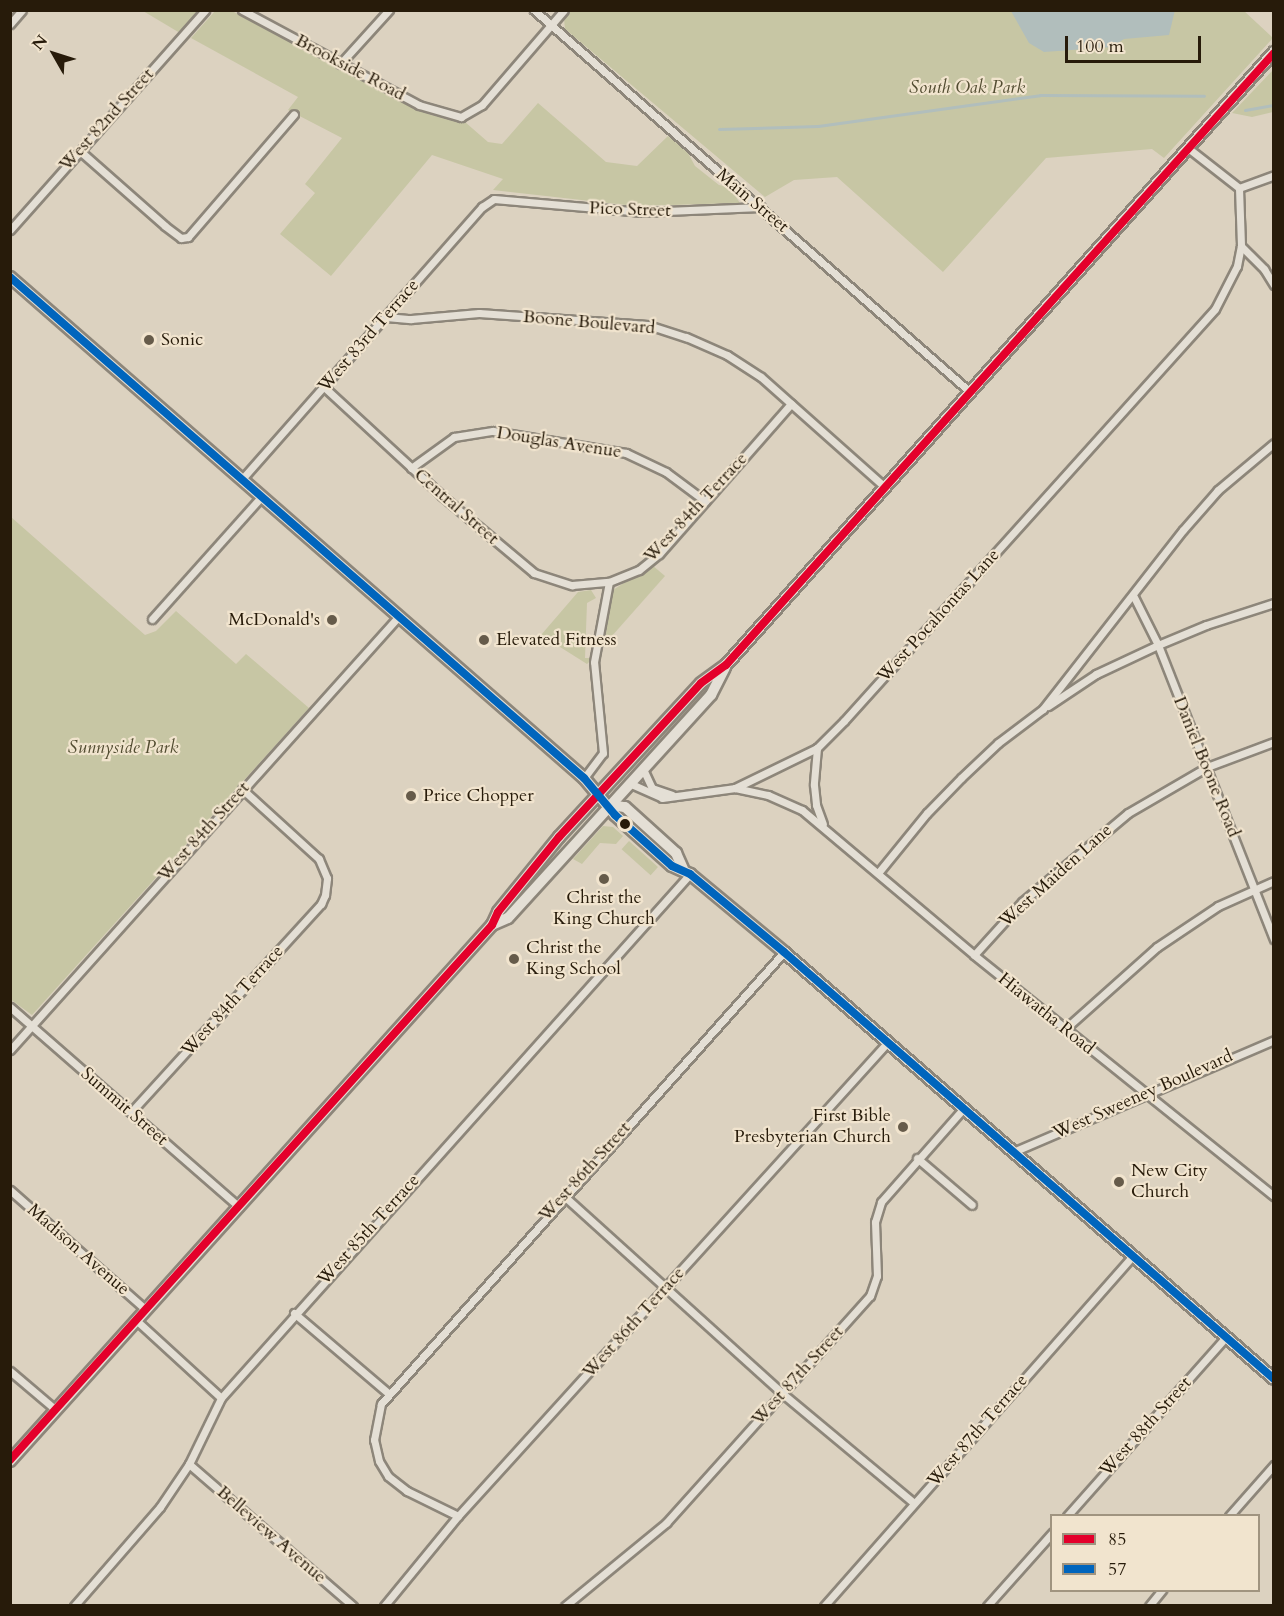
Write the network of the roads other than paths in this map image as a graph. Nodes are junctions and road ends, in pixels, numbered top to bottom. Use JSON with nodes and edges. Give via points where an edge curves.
{"nodes":[{"id":1,"x":22,"y":10,"type":"edge"},
{"id":2,"x":205,"y":10,"type":"edge"},
{"id":3,"x":242,"y":10,"type":"edge"},
{"id":4,"x":389,"y":10,"type":"edge"},
{"id":5,"x":534,"y":10,"type":"edge"},
{"id":6,"x":564,"y":10,"type":"edge"},
{"id":7,"x":10,"y":24,"type":"edge"},
{"id":8,"x":551,"y":25,"type":"junction"},
{"id":9,"x":1274,"y":52,"type":"edge"},
{"id":10,"x":340,"y":64,"type":"junction"},
{"id":11,"x":294,"y":114,"type":"dead end"},
{"id":12,"x":1188,"y":148,"type":"junction"},
{"id":13,"x":80,"y":151,"type":"junction"},
{"id":14,"x":1274,"y":175,"type":"edge"},
{"id":15,"x":1239,"y":188,"type":"junction"},
{"id":16,"x":499,"y":199,"type":"joint"},
{"id":17,"x":761,"y":207,"type":"junction"},
{"id":18,"x":10,"y":230,"type":"edge"},
{"id":19,"x":1241,"y":246,"type":"junction"},
{"id":20,"x":10,"y":277,"type":"edge"},
{"id":21,"x":1274,"y":285,"type":"edge"},
{"id":22,"x":386,"y":317,"type":"junction"},
{"id":23,"x":324,"y":387,"type":"junction"},
{"id":24,"x":970,"y":392,"type":"junction"},
{"id":25,"x":791,"y":404,"type":"junction"},
{"id":26,"x":1272,"y":446,"type":"edge"},
{"id":27,"x":411,"y":468,"type":"junction"},
{"id":28,"x":242,"y":479,"type":"junction"},
{"id":29,"x":885,"y":487,"type":"junction"},
{"id":30,"x":262,"y":496,"type":"junction"},
{"id":31,"x":705,"y":501,"type":"junction"},
{"id":32,"x":609,"y":582,"type":"junction"},
{"id":33,"x":1134,"y":597,"type":"junction"},
{"id":34,"x":1274,"y":603,"type":"edge"},
{"id":35,"x":399,"y":616,"type":"junction"},
{"id":36,"x":152,"y":619,"type":"dead end"},
{"id":37,"x":1158,"y":645,"type":"junction"},
{"id":38,"x":726,"y":665,"type":"junction"},
{"id":39,"x":1043,"y":710,"type":"junction"},
{"id":40,"x":1274,"y":742,"type":"edge"},
{"id":41,"x":817,"y":748,"type":"junction"},
{"id":42,"x":1207,"y":767,"type":"junction"},
{"id":43,"x":643,"y":768,"type":"junction"},
{"id":44,"x":584,"y":778,"type":"junction"},
{"id":45,"x":629,"y":783,"type":"junction"},
{"id":46,"x":735,"y":788,"type":"junction"},
{"id":47,"x":242,"y":789,"type":"junction"},
{"id":48,"x":599,"y":794,"type":"junction"},
{"id":49,"x":672,"y":795,"type":"junction"},
{"id":50,"x":610,"y":805,"type":"junction"},
{"id":51,"x":824,"y":825,"type":"junction"},
{"id":52,"x":687,"y":872,"type":"junction"},
{"id":53,"x":879,"y":873,"type":"junction"},
{"id":54,"x":1274,"y":881,"type":"edge"},
{"id":55,"x":1254,"y":889,"type":"junction"},
{"id":56,"x":492,"y":925,"type":"junction"},
{"id":57,"x":1274,"y":939,"type":"edge"},
{"id":58,"x":784,"y":952,"type":"junction"},
{"id":59,"x":974,"y":955,"type":"junction"},
{"id":60,"x":10,"y":1006,"type":"edge"},
{"id":61,"x":32,"y":1026,"type":"junction"},
{"id":62,"x":1065,"y":1029,"type":"junction"},
{"id":63,"x":1274,"y":1040,"type":"edge"},
{"id":64,"x":887,"y":1043,"type":"junction"},
{"id":65,"x":10,"y":1050,"type":"edge"},
{"id":66,"x":1146,"y":1095,"type":"junction"},
{"id":67,"x":963,"y":1109,"type":"junction"},
{"id":68,"x":131,"y":1112,"type":"junction"},
{"id":69,"x":1013,"y":1152,"type":"junction"},
{"id":70,"x":917,"y":1158,"type":"junction"},
{"id":71,"x":10,"y":1190,"type":"edge"},
{"id":72,"x":564,"y":1196,"type":"junction"},
{"id":73,"x":1274,"y":1196,"type":"edge"},
{"id":74,"x":972,"y":1205,"type":"dead end"},
{"id":75,"x":239,"y":1207,"type":"junction"},
{"id":76,"x":1132,"y":1257,"type":"junction"},
{"id":77,"x":666,"y":1289,"type":"junction"},
{"id":78,"x":146,"y":1310,"type":"junction"},
{"id":79,"x":294,"y":1313,"type":"junction"},
{"id":80,"x":136,"y":1320,"type":"junction"},
{"id":81,"x":1225,"y":1338,"type":"junction"},
{"id":82,"x":10,"y":1371,"type":"edge"},
{"id":83,"x":1274,"y":1379,"type":"edge"},
{"id":84,"x":388,"y":1393,"type":"junction"},
{"id":85,"x":783,"y":1394,"type":"junction"},
{"id":86,"x":221,"y":1398,"type":"junction"},
{"id":87,"x":56,"y":1410,"type":"junction"},
{"id":88,"x":10,"y":1461,"type":"edge"},
{"id":89,"x":189,"y":1464,"type":"junction"},
{"id":90,"x":1274,"y":1465,"type":"edge"},
{"id":91,"x":914,"y":1503,"type":"junction"},
{"id":92,"x":1068,"y":1514,"type":"edge"},
{"id":93,"x":1230,"y":1514,"type":"edge"},
{"id":94,"x":458,"y":1516,"type":"junction"},
{"id":95,"x":1050,"y":1535,"type":"edge"},
{"id":96,"x":1160,"y":1592,"type":"edge"},
{"id":97,"x":74,"y":1605,"type":"edge"},
{"id":98,"x":353,"y":1605,"type":"edge"},
{"id":99,"x":384,"y":1605,"type":"edge"},
{"id":100,"x":565,"y":1605,"type":"edge"},
{"id":101,"x":824,"y":1605,"type":"edge"},
{"id":102,"x":987,"y":1605,"type":"edge"},
{"id":103,"x":1149,"y":1605,"type":"edge"}],
"edges":[{"from":1,"to":7,"type":"street"},
{"from":2,"to":13,"type":"street","name":"West 82nd Street"},
{"from":3,"to":10,"type":"street","name":"Brookside Road"},
{"from":4,"to":10,"type":"street"},
{"from":5,"to":8,"type":"street","name":"Main Street"},
{"from":6,"to":8,"type":"street"},
{"from":8,"to":10,"type":"street","name":"Brookside Road","via":[[482,105],[461,117],[419,105]]},
{"from":8,"to":17,"type":"street","name":"Main Street"},
{"from":9,"to":12,"type":"main road"},
{"from":11,"to":13,"type":"street","via":[[188,237],[181,238],[165,226]]},
{"from":12,"to":15,"type":"street"},
{"from":12,"to":24,"type":"main road"},
{"from":13,"to":18,"type":"street","name":"West 82nd Street"},
{"from":14,"to":15,"type":"street"},
{"from":15,"to":19,"type":"street","name":"West Pocahontas Lane"},
{"from":16,"to":17,"type":"street","name":"Pico Street","via":[[642,212]]},
{"from":16,"to":22,"type":"street","name":"West 83rd Terrace","via":[[482,207]]},
{"from":17,"to":24,"type":"street","name":"Main Street"},
{"from":19,"to":21,"type":"street"},
{"from":19,"to":41,"type":"street","name":"West Pocahontas Lane","via":[[1237,266],[1215,309]]},
{"from":20,"to":28,"type":"main road"},
{"from":22,"to":23,"type":"street","name":"West 83rd Terrace"},
{"from":22,"to":25,"type":"street","name":"Boone Boulevard","via":[[411,319],[479,313],[648,325],[727,355]]},
{"from":23,"to":27,"type":"street","name":"Central Street"},
{"from":23,"to":28,"type":"street","name":"West 83rd Terrace"},
{"from":24,"to":29,"type":"main road"},
{"from":25,"to":29,"type":"street","name":"Boone Boulevard"},
{"from":25,"to":31,"type":"street","name":"West 84th Terrace"},
{"from":26,"to":33,"type":"street","via":[[1218,490]]},
{"from":27,"to":31,"type":"street","name":"Douglas Avenue","via":[[454,437],[493,431],[626,453],[666,472]]},
{"from":27,"to":32,"type":"street","name":"Central Street","via":[[534,573],[572,585]]},
{"from":28,"to":30,"type":"main road"},
{"from":29,"to":38,"type":"main road"},
{"from":30,"to":35,"type":"main road"},
{"from":30,"to":36,"type":"street"},
{"from":31,"to":32,"type":"street","name":"West 84th Terrace","via":[[659,554],[639,570]]},
{"from":32,"to":44,"type":"street","via":[[594,662],[603,753]]},
{"from":33,"to":37,"type":"street","name":"Daniel Boone Road"},
{"from":33,"to":39,"type":"street"},
{"from":34,"to":37,"type":"street"},
{"from":35,"to":44,"type":"main road"},
{"from":35,"to":47,"type":"street","name":"West 84th Street"},
{"from":37,"to":39,"type":"street","via":[[1096,674]]},
{"from":37,"to":42,"type":"street","name":"Daniel Boone Road"},
{"from":38,"to":43,"type":"main road","via":[[711,694]]},
{"from":38,"to":48,"type":"main road","via":[[701,683]]},
{"from":39,"to":53,"type":"street","via":[[998,743],[954,785]]},
{"from":40,"to":42,"type":"street","name":"West Maiden Lane"},
{"from":41,"to":46,"type":"street","name":"West Pocahontas Lane"},
{"from":41,"to":51,"type":"street","via":[[815,795]]},
{"from":42,"to":55,"type":"street","name":"Daniel Boone Road"},
{"from":42,"to":59,"type":"street","name":"West Maiden Lane","via":[[1162,790],[1083,846],[1022,902]]},
{"from":43,"to":45,"type":"main road"},
{"from":43,"to":49,"type":"street","via":[[652,788]]},
{"from":44,"to":48,"type":"main road"},
{"from":45,"to":49,"type":"street","name":"Hiawatha Road","via":[[655,798]]},
{"from":45,"to":50,"type":"main road"},
{"from":46,"to":49,"type":"street","name":"Hiawatha Road"},
{"from":46,"to":51,"type":"street","name":"Hiawatha Road","via":[[768,795]]},
{"from":47,"to":61,"type":"street","name":"West 84th Street"},
{"from":47,"to":68,"type":"street","name":"West 84th Terrace","via":[[319,859],[326,884],[321,904]]},
{"from":48,"to":50,"type":"main road"},
{"from":48,"to":56,"type":"main road","via":[[498,912]]},
{"from":50,"to":52,"type":"main road","via":[[625,807],[676,853]]},
{"from":50,"to":56,"type":"main road","via":[[508,918]]},
{"from":51,"to":53,"type":"street","name":"Hiawatha Road"},
{"from":52,"to":58,"type":"main road"},
{"from":52,"to":79,"type":"street","name":"West 85th Terrace"},
{"from":53,"to":59,"type":"street","name":"Hiawatha Road"},
{"from":54,"to":55,"type":"street"},
{"from":55,"to":57,"type":"street","name":"Daniel Boone Road"},
{"from":55,"to":62,"type":"street","via":[[1218,906],[1157,947]]},
{"from":56,"to":75,"type":"main road"},
{"from":58,"to":64,"type":"main road"},
{"from":58,"to":72,"type":"street","name":"West 86th Street"},
{"from":59,"to":62,"type":"street","name":"Hiawatha Road"},
{"from":60,"to":61,"type":"street","name":"Summit Street"},
{"from":61,"to":65,"type":"street","name":"West 84th Street"},
{"from":61,"to":68,"type":"street","name":"Summit Street"},
{"from":62,"to":66,"type":"street","name":"Hiawatha Road"},
{"from":63,"to":66,"type":"street","name":"West Sweeney Boulevard"},
{"from":64,"to":67,"type":"main road"},
{"from":64,"to":77,"type":"street","name":"West 86th Terrace"},
{"from":66,"to":69,"type":"street","name":"West Sweeney Boulevard"},
{"from":66,"to":73,"type":"street","name":"Hiawatha Road"},
{"from":67,"to":69,"type":"main road"},
{"from":67,"to":70,"type":"street","name":"West 87th Street"},
{"from":68,"to":75,"type":"street","name":"Summit Street"},
{"from":69,"to":76,"type":"main road"},
{"from":70,"to":74,"type":"street"},
{"from":70,"to":85,"type":"street","name":"West 87th Street","via":[[881,1202],[875,1222],[877,1276],[870,1296]]},
{"from":71,"to":78,"type":"street","name":"Madison Avenue"},
{"from":72,"to":77,"type":"street"},
{"from":72,"to":84,"type":"street","name":"West 86th Street"},
{"from":75,"to":78,"type":"main road"},
{"from":76,"to":81,"type":"main road"},
{"from":76,"to":91,"type":"street","name":"West 87th Terrace"},
{"from":77,"to":85,"type":"street"},
{"from":77,"to":94,"type":"street","name":"West 86th Terrace"},
{"from":78,"to":80,"type":"main road"},
{"from":79,"to":84,"type":"street"},
{"from":79,"to":86,"type":"street","name":"West 85th Terrace"},
{"from":80,"to":86,"type":"street","name":"Madison Avenue"},
{"from":80,"to":87,"type":"main road"},
{"from":81,"to":83,"type":"main road"},
{"from":81,"to":92,"type":"street","name":"West 88th Street"},
{"from":82,"to":87,"type":"street"},
{"from":84,"to":94,"type":"street","via":[[375,1422],[379,1461],[388,1476],[407,1491]]},
{"from":85,"to":91,"type":"street"},
{"from":85,"to":100,"type":"street","name":"West 87th Street","via":[[666,1522]]},
{"from":86,"to":89,"type":"street","name":"West 85th Terrace"},
{"from":87,"to":88,"type":"main road"},
{"from":89,"to":97,"type":"street","name":"West 85th Terrace","via":[[135,1539]]},
{"from":89,"to":98,"type":"street","name":"Belleview Avenue"},
{"from":90,"to":93,"type":"street"},
{"from":91,"to":101,"type":"street","name":"West 87th Terrace"},
{"from":94,"to":99,"type":"street","name":"West 86th Terrace"},
{"from":95,"to":102,"type":"street"},
{"from":96,"to":103,"type":"street"}]}
